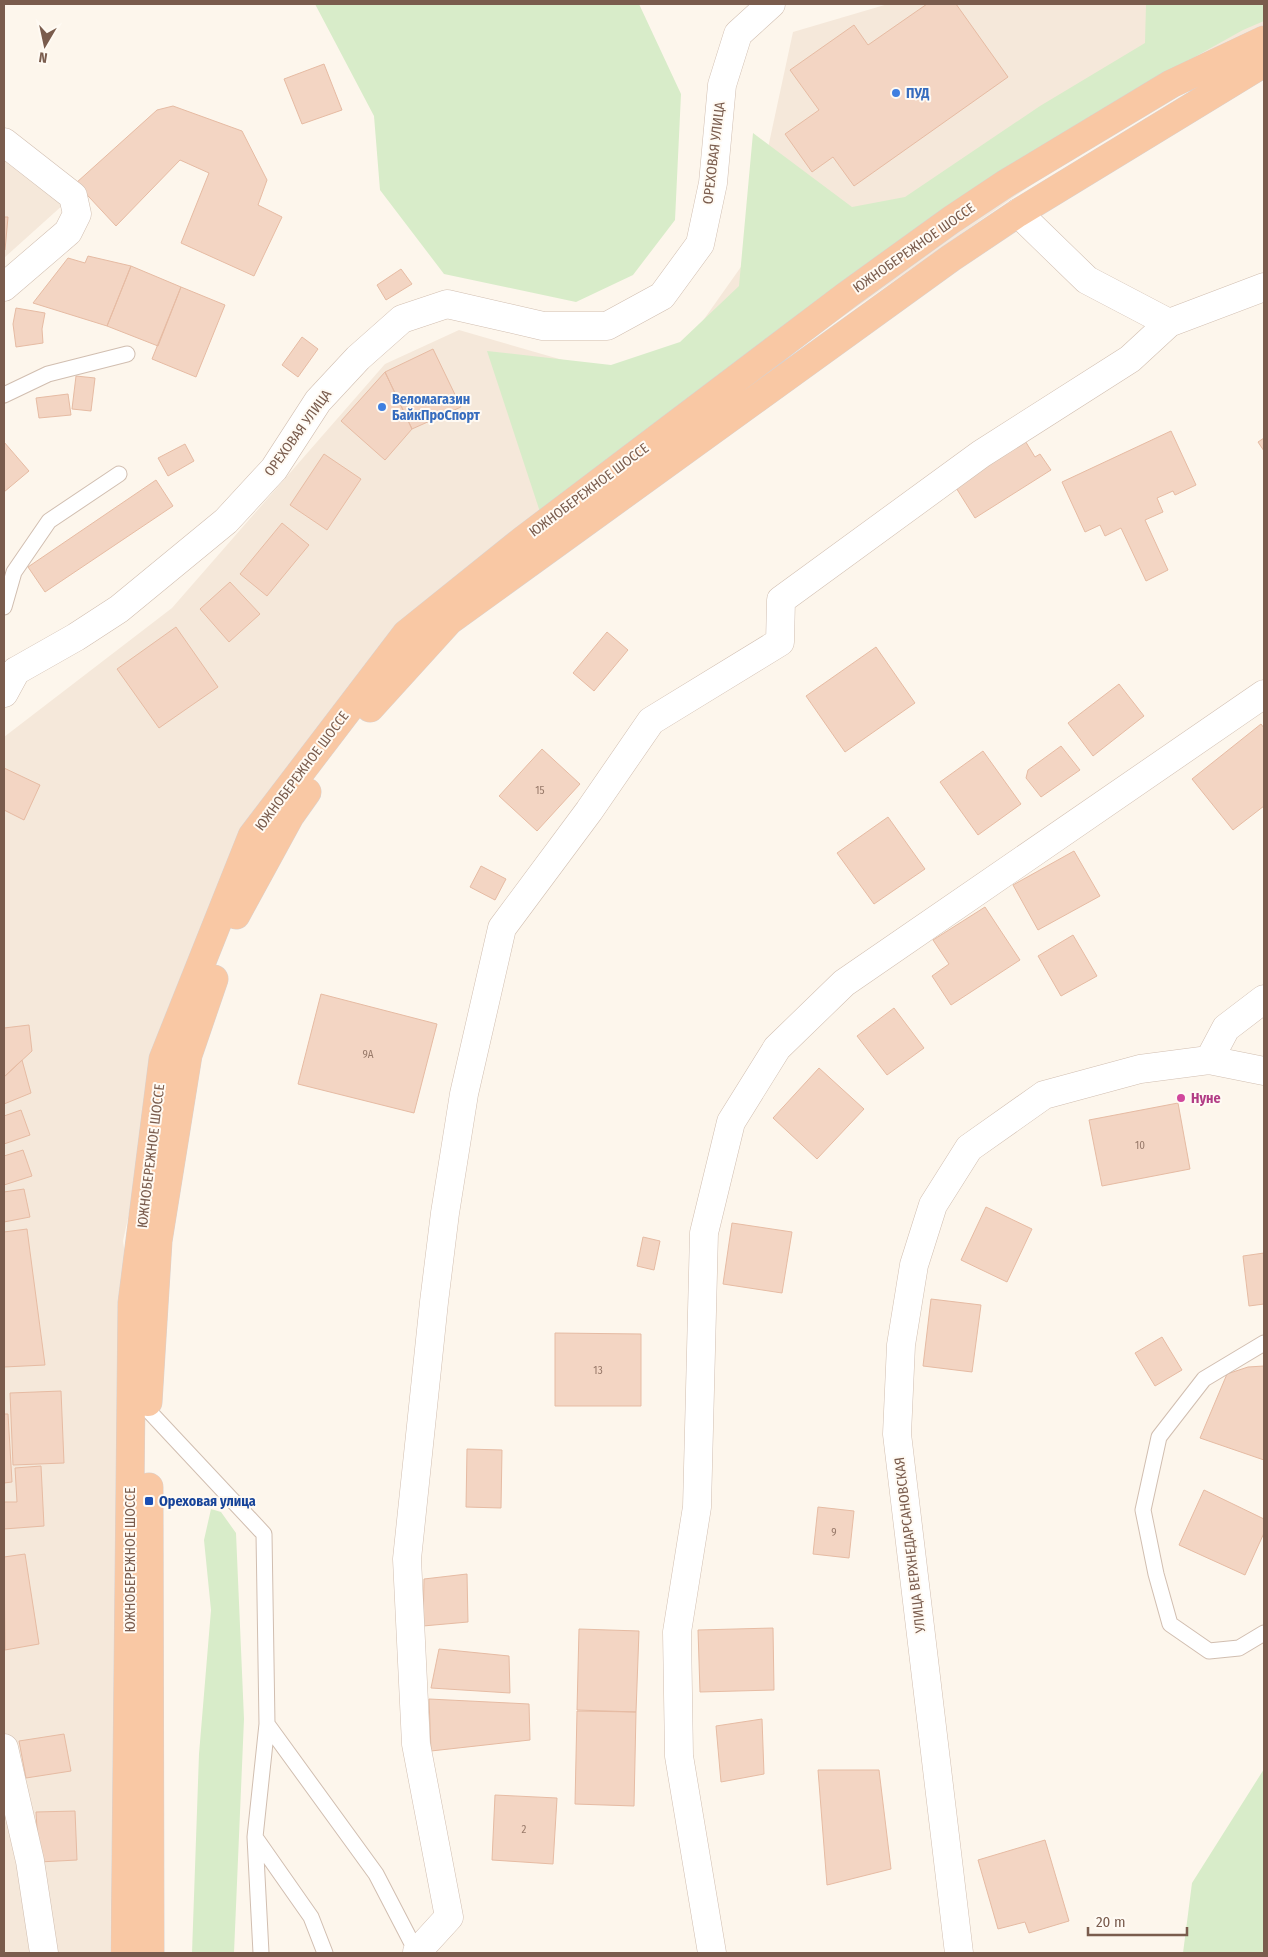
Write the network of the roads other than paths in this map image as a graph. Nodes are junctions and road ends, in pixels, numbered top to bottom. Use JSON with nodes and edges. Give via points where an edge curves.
{"nodes":[{"id":1,"x":771,"y":4,"type":"edge"},
{"id":2,"x":1264,"y":40,"type":"edge"},
{"id":3,"x":1264,"y":63,"type":"edge"},
{"id":4,"x":4,"y":142,"type":"edge"},
{"id":5,"x":1018,"y":212,"type":"junction"},
{"id":6,"x":4,"y":287,"type":"edge"},
{"id":7,"x":1264,"y":288,"type":"edge"},
{"id":8,"x":1169,"y":322,"type":"junction"},
{"id":9,"x":127,"y":354,"type":"dead end"},
{"id":10,"x":4,"y":395,"type":"edge"},
{"id":11,"x":119,"y":474,"type":"dead end"},
{"id":12,"x":4,"y":607,"type":"edge"},
{"id":13,"x":8,"y":674,"type":"edge"},
{"id":14,"x":1264,"y":694,"type":"edge"},
{"id":15,"x":1264,"y":1000,"type":"edge"},
{"id":16,"x":1209,"y":1060,"type":"junction"},
{"id":17,"x":1264,"y":1071,"type":"edge"},
{"id":18,"x":1264,"y":1343,"type":"edge"},
{"id":19,"x":148,"y":1410,"type":"junction"},
{"id":20,"x":1264,"y":1633,"type":"edge"},
{"id":21,"x":267,"y":1724,"type":"junction"},
{"id":22,"x":4,"y":1748,"type":"edge"},
{"id":23,"x":255,"y":1837,"type":"junction"},
{"id":24,"x":417,"y":1952,"type":"edge"},
{"id":25,"x":44,"y":1953,"type":"edge"},
{"id":26,"x":125,"y":1953,"type":"edge"},
{"id":27,"x":150,"y":1953,"type":"edge"},
{"id":28,"x":261,"y":1953,"type":"edge"},
{"id":29,"x":325,"y":1953,"type":"edge"},
{"id":30,"x":712,"y":1953,"type":"edge"},
{"id":31,"x":959,"y":1953,"type":"edge"}],
"edges":[{"from":1,"to":13,"type":"street","name":"ОРЕХОВАЯ УЛИЦА","via":[[738,34],[722,85],[713,183],[700,244],[662,296],[607,326],[543,326],[447,304],[402,319],[358,358],[318,401],[274,469],[226,521],[119,609]]},
{"from":2,"to":26,"type":"highway","name":"ЮЖНОБЕРЕЖНОЕ ШОССЕ","via":[[1171,84],[1005,184],[944,225],[523,540],[406,634],[252,836],[164,1059],[132,1303]]},
{"from":3,"to":5,"type":"highway","name":"ЮЖНОБЕРЕЖНОЕ ШОССЕ"},
{"from":4,"to":6,"type":"street","via":[[72,196],[77,214],[68,232]]},
{"from":5,"to":8,"type":"street","via":[[1088,280]]},
{"from":5,"to":19,"type":"highway","name":"ЮЖНОБЕРЕЖНОЕ ШОССЕ","via":[[449,621],[366,712],[290,816],[236,917],[188,1055],[158,1241]]},
{"from":7,"to":8,"type":"street"},
{"from":8,"to":24,"type":"street","via":[[1130,360],[981,454],[781,600],[780,642],[651,720],[589,811],[502,928],[464,1094],[446,1204],[407,1558],[416,1744],[449,1917]]},
{"from":9,"to":10,"type":"lane","via":[[48,374]]},
{"from":11,"to":12,"type":"lane","via":[[49,521],[14,572]]},
{"from":14,"to":30,"type":"street","via":[[844,983],[777,1048],[732,1122],[704,1233],[697,1507],[677,1632],[679,1756]]},
{"from":15,"to":16,"type":"street","via":[[1226,1028]]},
{"from":16,"to":17,"type":"street"},
{"from":16,"to":31,"type":"street","name":"УЛИЦА ВЕРХНЕДАРСАНОВСКАЯ","via":[[1140,1069],[1044,1095],[969,1148],[933,1206],[914,1265],[901,1345],[897,1434]]},
{"from":18,"to":20,"type":"lane","via":[[1204,1379],[1160,1437],[1143,1510],[1170,1624],[1209,1651],[1239,1648]]},
{"from":19,"to":21,"type":"lane","via":[[264,1534]]},
{"from":19,"to":27,"type":"highway","name":"ЮЖНОБЕРЕЖНОЕ ШОССЕ"},
{"from":21,"to":23,"type":"lane"},
{"from":21,"to":24,"type":"lane","via":[[376,1874]]},
{"from":22,"to":25,"type":"street","via":[[30,1861]]},
{"from":23,"to":28,"type":"lane"},
{"from":23,"to":29,"type":"lane","via":[[312,1917]]}]}
